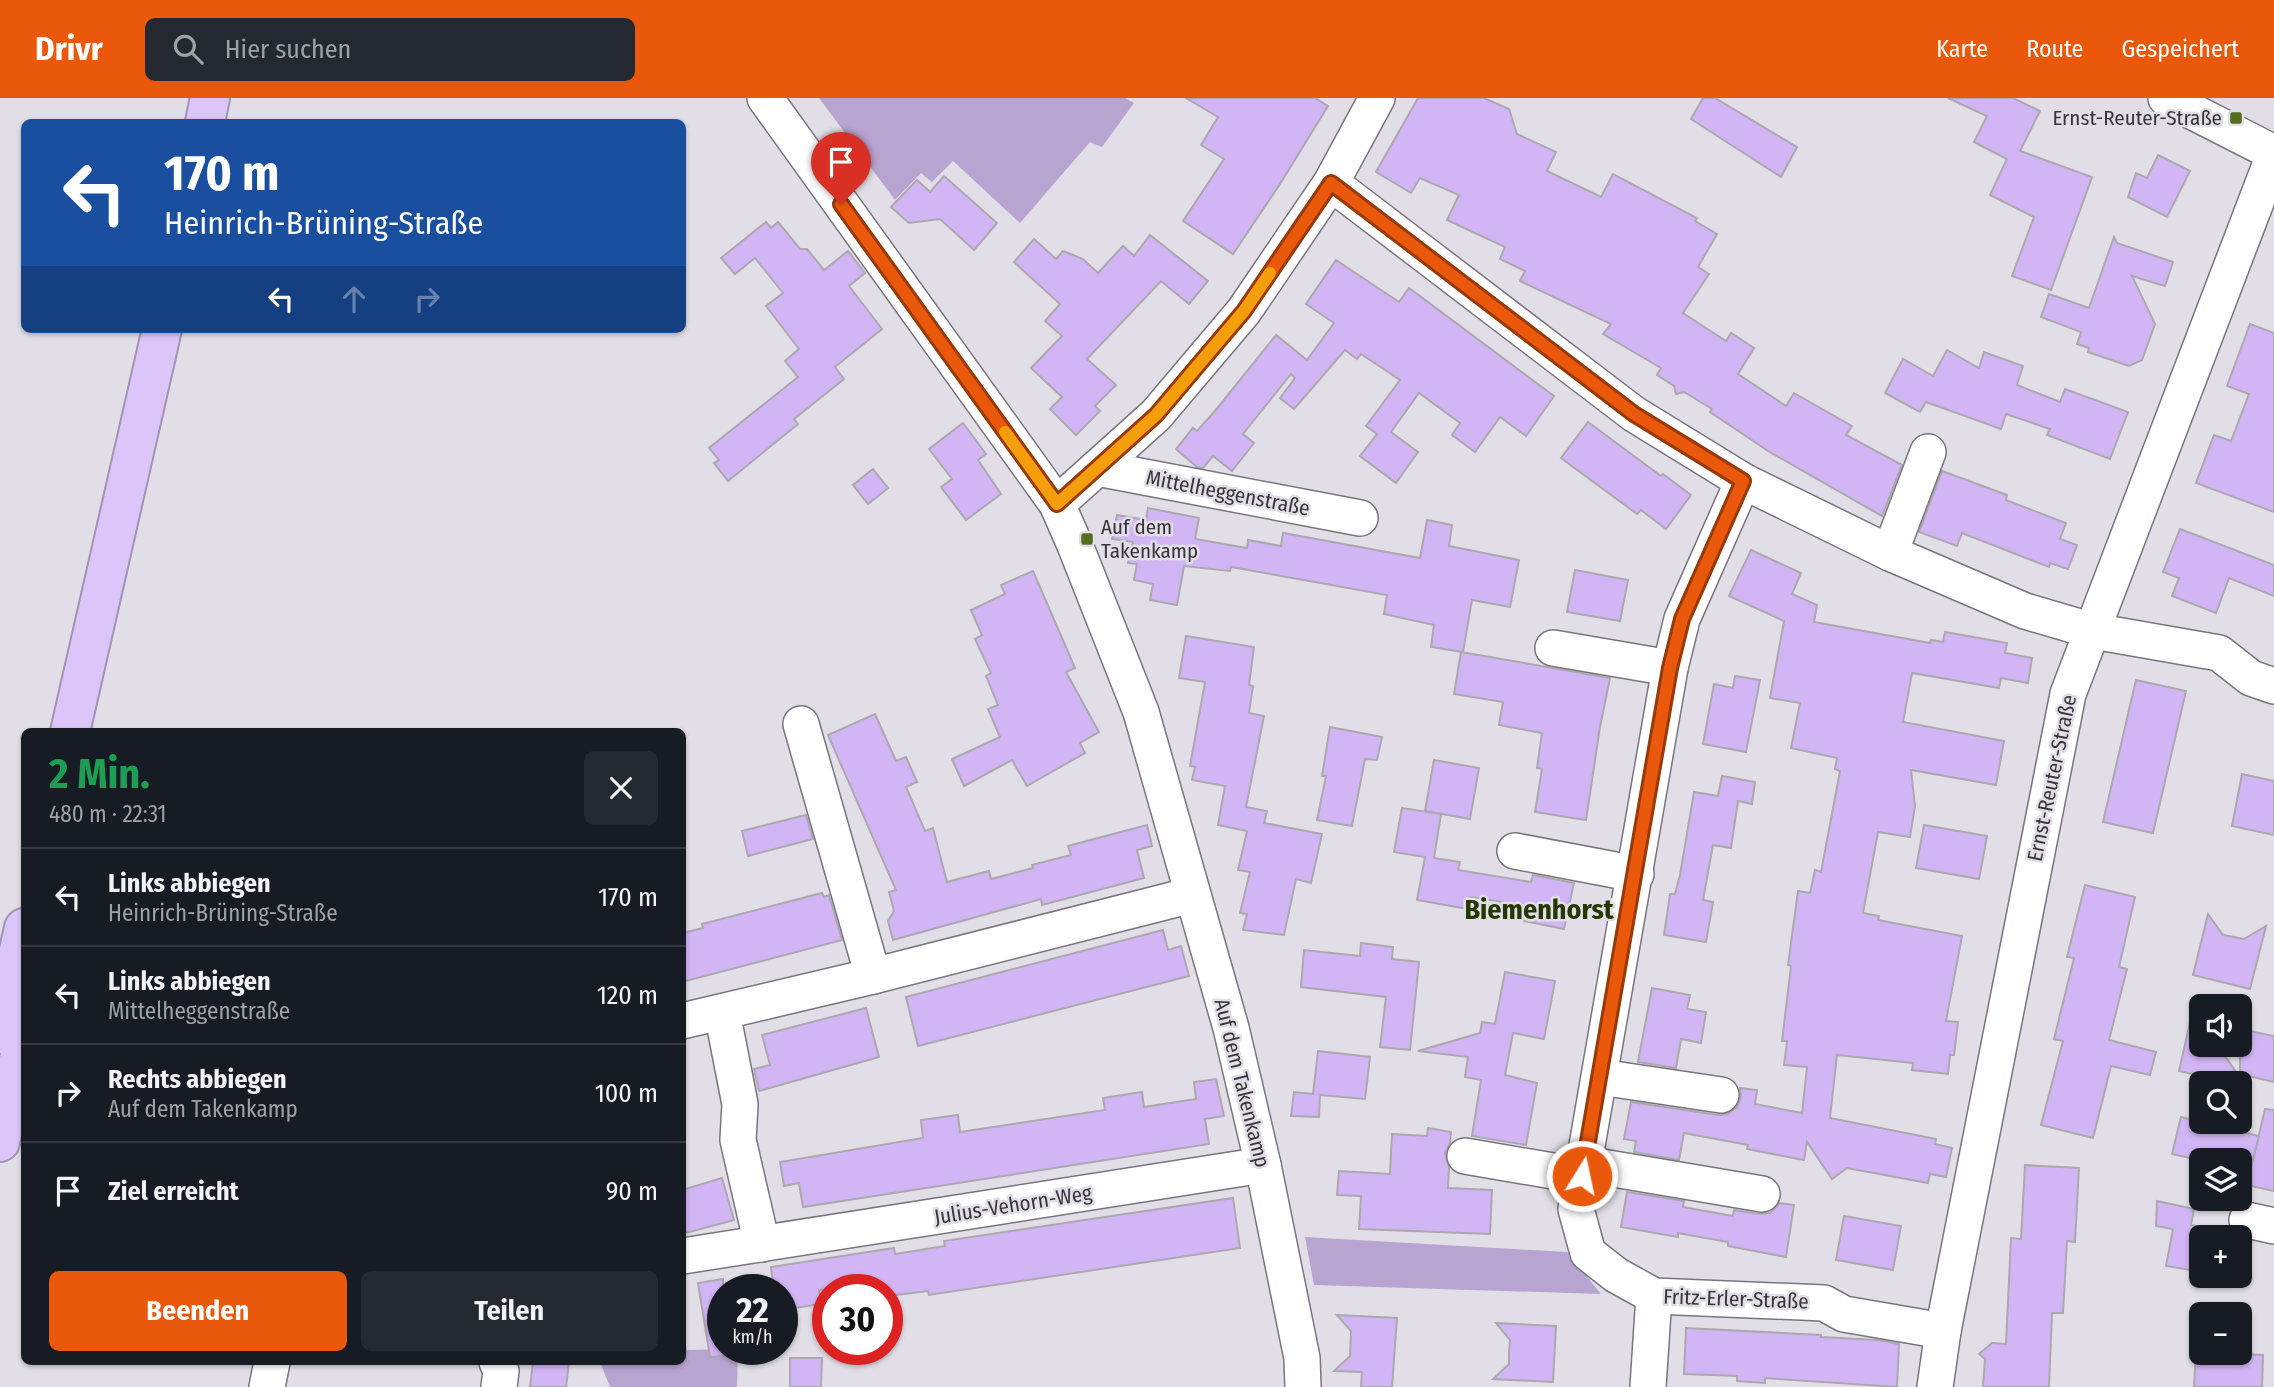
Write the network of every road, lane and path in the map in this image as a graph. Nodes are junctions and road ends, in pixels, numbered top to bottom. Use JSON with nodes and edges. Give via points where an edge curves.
{"nodes":[{"id":1,"x":210,"y":98,"type":"edge"},
{"id":2,"x":233,"y":98,"type":"edge"},
{"id":3,"x":765,"y":98,"type":"edge"},
{"id":4,"x":1377,"y":98,"type":"edge"},
{"id":5,"x":2166,"y":98,"type":"edge"},
{"id":6,"x":206,"y":119,"type":"edge"},
{"id":7,"x":229,"y":119,"type":"edge"},
{"id":8,"x":2274,"y":154,"type":"edge"},
{"id":9,"x":1331,"y":183,"type":"junction"},
{"id":10,"x":161,"y":333,"type":"edge"},
{"id":11,"x":185,"y":333,"type":"edge"},
{"id":12,"x":1928,"y":452,"type":"dead end"},
{"id":13,"x":1097,"y":468,"type":"junction"},
{"id":14,"x":1743,"y":481,"type":"junction"},
{"id":15,"x":1057,"y":504,"type":"junction"},
{"id":16,"x":1360,"y":518,"type":"dead end"},
{"id":17,"x":1890,"y":553,"type":"junction"},
{"id":18,"x":2093,"y":631,"type":"junction"},
{"id":19,"x":1553,"y":648,"type":"dead end"},
{"id":20,"x":1670,"y":668,"type":"junction"},
{"id":21,"x":2274,"y":686,"type":"edge"},
{"id":22,"x":801,"y":724,"type":"dead end"},
{"id":23,"x":71,"y":728,"type":"edge"},
{"id":24,"x":95,"y":728,"type":"edge"},
{"id":25,"x":1515,"y":850,"type":"dead end"},
{"id":26,"x":1636,"y":874,"type":"junction"},
{"id":27,"x":1192,"y":895,"type":"junction"},
{"id":28,"x":21,"y":941,"type":"edge"},
{"id":29,"x":873,"y":976,"type":"junction"},
{"id":30,"x":722,"y":1012,"type":"junction"},
{"id":31,"x":686,"y":1019,"type":"edge"},
{"id":32,"x":0,"y":1034,"type":"edge"},
{"id":33,"x":21,"y":1051,"type":"edge"},
{"id":34,"x":1600,"y":1077,"type":"junction"},
{"id":35,"x":1721,"y":1095,"type":"dead end"},
{"id":36,"x":0,"y":1142,"type":"edge"},
{"id":37,"x":1465,"y":1156,"type":"dead end"},
{"id":38,"x":1263,"y":1165,"type":"junction"},
{"id":39,"x":1583,"y":1170,"type":"junction"},
{"id":40,"x":1762,"y":1194,"type":"dead end"},
{"id":41,"x":762,"y":1244,"type":"junction"},
{"id":42,"x":686,"y":1256,"type":"edge"},
{"id":43,"x":1654,"y":1296,"type":"junction"},
{"id":44,"x":1943,"y":1331,"type":"junction"},
{"id":45,"x":271,"y":1365,"type":"edge"},
{"id":46,"x":498,"y":1365,"type":"edge"},
{"id":47,"x":267,"y":1387,"type":"edge"},
{"id":48,"x":499,"y":1387,"type":"edge"},
{"id":49,"x":1303,"y":1387,"type":"edge"},
{"id":50,"x":1648,"y":1387,"type":"edge"},
{"id":51,"x":1935,"y":1387,"type":"edge"}],
"edges":[{"from":1,"to":6,"type":"highway"},
{"from":2,"to":7,"type":"highway"},
{"from":3,"to":15,"type":"street","name":"Auf dem Takenkamp"},
{"from":4,"to":9,"type":"street"},
{"from":5,"to":8,"type":"street"},
{"from":8,"to":18,"type":"street","name":"Ernst-Reuter-Straße"},
{"from":9,"to":13,"type":"street","via":[[1244,311],[1156,415]]},
{"from":9,"to":14,"type":"street","via":[[1634,414]]},
{"from":10,"to":23,"type":"highway"},
{"from":11,"to":24,"type":"highway"},
{"from":12,"to":17,"type":"street"},
{"from":13,"to":15,"type":"street"},
{"from":13,"to":16,"type":"street","name":"Mittelheggenstraße"},
{"from":14,"to":17,"type":"street"},
{"from":14,"to":20,"type":"street","name":"Fritz-Erler-Straße","via":[[1682,619]]},
{"from":15,"to":27,"type":"street","name":"Auf dem Takenkamp","via":[[1141,712]]},
{"from":17,"to":18,"type":"street","via":[[2025,611]]},
{"from":18,"to":21,"type":"street","via":[[2219,653],[2251,678]]},
{"from":18,"to":44,"type":"street","name":"Ernst-Reuter-Straße","via":[[2068,694]]},
{"from":19,"to":20,"type":"street"},
{"from":20,"to":26,"type":"street","name":"Fritz-Erler-Straße"},
{"from":22,"to":29,"type":"street"},
{"from":25,"to":26,"type":"street"},
{"from":26,"to":34,"type":"street","name":"Fritz-Erler-Straße"},
{"from":27,"to":29,"type":"street"},
{"from":27,"to":38,"type":"street","name":"Auf dem Takenkamp","via":[[1231,1028]]},
{"from":28,"to":32,"type":"highway"},
{"from":29,"to":30,"type":"street"},
{"from":30,"to":31,"type":"street"},
{"from":30,"to":41,"type":"street","via":[[740,1104],[738,1140]]},
{"from":33,"to":36,"type":"highway"},
{"from":34,"to":35,"type":"street"},
{"from":34,"to":39,"type":"street","name":"Fritz-Erler-Straße"},
{"from":37,"to":39,"type":"street"},
{"from":38,"to":41,"type":"street","name":"Julius-Vehorn-Weg"},
{"from":38,"to":49,"type":"street","name":"Auf dem Takenkamp","via":[[1302,1358]]},
{"from":39,"to":40,"type":"street"},
{"from":39,"to":43,"type":"street","name":"Fritz-Erler-Straße","via":[[1576,1209],[1588,1253]]},
{"from":41,"to":42,"type":"street","name":"Julius-Vehorn-Weg"},
{"from":43,"to":44,"type":"street","name":"Fritz-Erler-Straße","via":[[1824,1303],[1844,1314]]},
{"from":43,"to":50,"type":"street"},
{"from":44,"to":51,"type":"street","name":"Ernst-Reuter-Straße"},
{"from":45,"to":47,"type":"street"},
{"from":46,"to":48,"type":"street"}]}
